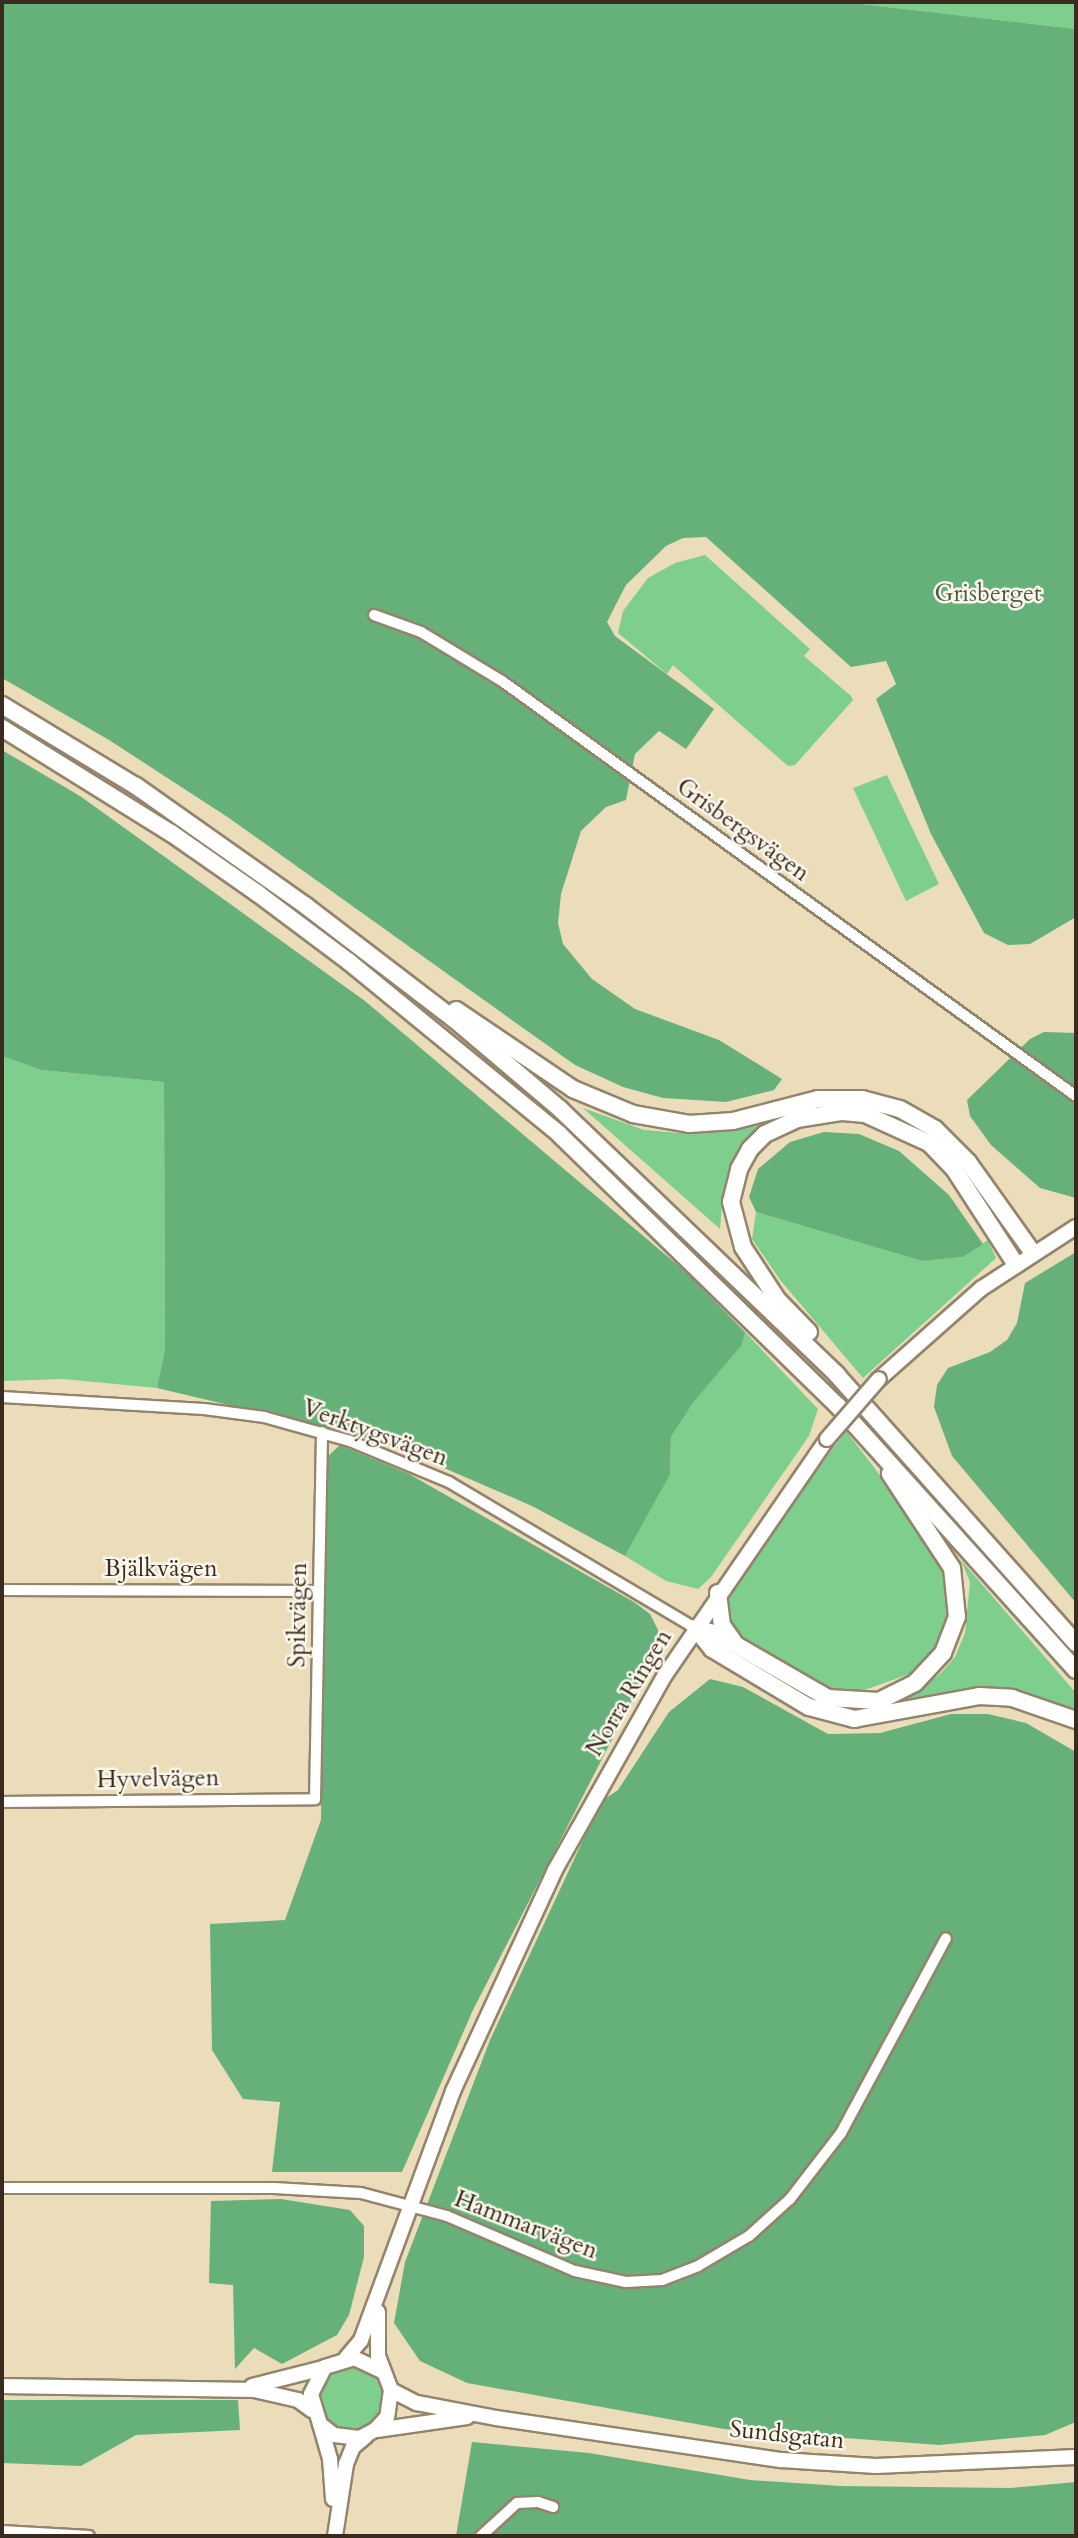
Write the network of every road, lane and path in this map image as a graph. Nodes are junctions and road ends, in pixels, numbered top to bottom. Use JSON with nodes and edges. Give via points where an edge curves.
{"nodes":[{"id":1,"x":374,"y":615,"type":"dead end"},
{"id":2,"x":2,"y":705,"type":"edge"},
{"id":3,"x":2,"y":728,"type":"edge"},
{"id":4,"x":411,"y":985,"type":"junction"},
{"id":5,"x":1076,"y":1096,"type":"edge"},
{"id":6,"x":1076,"y":1227,"type":"edge"},
{"id":7,"x":1033,"y":1253,"type":"junction"},
{"id":8,"x":1016,"y":1265,"type":"junction"},
{"id":9,"x":837,"y":1375,"type":"junction"},
{"id":10,"x":2,"y":1397,"type":"edge"},
{"id":11,"x":322,"y":1432,"type":"junction"},
{"id":12,"x":866,"y":1436,"type":"junction"},
{"id":13,"x":2,"y":1590,"type":"edge"},
{"id":14,"x":319,"y":1591,"type":"junction"},
{"id":15,"x":718,"y":1593,"type":"junction"},
{"id":16,"x":695,"y":1628,"type":"junction"},
{"id":17,"x":1076,"y":1643,"type":"edge"},
{"id":18,"x":734,"y":1644,"type":"junction"},
{"id":19,"x":1076,"y":1670,"type":"edge"},
{"id":20,"x":1076,"y":1720,"type":"edge"},
{"id":21,"x":315,"y":1798,"type":"joint"},
{"id":22,"x":2,"y":1802,"type":"edge"},
{"id":23,"x":946,"y":1938,"type":"dead end"},
{"id":24,"x":2,"y":2188,"type":"edge"},
{"id":25,"x":410,"y":2204,"type":"junction"},
{"id":26,"x":379,"y":2294,"type":"junction"},
{"id":27,"x":346,"y":2358,"type":"junction"},
{"id":28,"x":325,"y":2367,"type":"junction"},
{"id":29,"x":382,"y":2371,"type":"junction"},
{"id":30,"x":2,"y":2386,"type":"edge"},
{"id":31,"x":232,"y":2389,"type":"junction"},
{"id":32,"x":391,"y":2390,"type":"junction"},
{"id":33,"x":312,"y":2410,"type":"junction"},
{"id":34,"x":496,"y":2418,"type":"junction"},
{"id":35,"x":320,"y":2424,"type":"junction"},
{"id":36,"x":371,"y":2433,"type":"junction"},
{"id":37,"x":1076,"y":2458,"type":"edge"},
{"id":38,"x":553,"y":2507,"type":"dead end"},
{"id":39,"x":2,"y":2531,"type":"edge"},
{"id":40,"x":335,"y":2531,"type":"edge"},
{"id":41,"x":89,"y":2536,"type":"edge"},
{"id":42,"x":481,"y":2536,"type":"edge"}],
"edges":[{"from":1,"to":5,"type":"street","name":"Grisbergsvägen","via":[[421,632],[502,681]]},
{"from":2,"to":4,"type":"highway","via":[[136,786]]},
{"from":3,"to":12,"type":"highway","via":[[246,886],[465,1054],[654,1223]]},
{"from":4,"to":7,"type":"highway","via":[[469,1017],[573,1089],[634,1114],[690,1124],[733,1121],[818,1099],[862,1099],[900,1109],[935,1129],[968,1162]]},
{"from":4,"to":9,"type":"highway","via":[[579,1126]]},
{"from":6,"to":7,"type":"main road","name":"Norra Ringen"},
{"from":7,"to":8,"type":"main road","name":"Norra Ringen"},
{"from":8,"to":9,"type":"highway","via":[[954,1169],[910,1132],[865,1114],[842,1112],[797,1118],[765,1134],[739,1169],[731,1202],[743,1247],[777,1299],[817,1341]]},
{"from":8,"to":15,"type":"main road","name":"Norra Ringen","bridge":true,"via":[[931,1331],[879,1379],[827,1439]]},
{"from":9,"to":17,"type":"highway"},
{"from":10,"to":11,"type":"street","name":"Verktygsvägen","via":[[204,1409]]},
{"from":11,"to":14,"type":"street","name":"Spikvägen"},
{"from":11,"to":16,"type":"street","name":"Verktygsvägen","via":[[449,1482]]},
{"from":12,"to":18,"type":"highway","via":[[952,1568],[957,1617],[943,1653],[915,1683],[879,1701],[828,1698]]},
{"from":12,"to":19,"type":"highway"},
{"from":13,"to":14,"type":"street","name":"Bjälkvägen"},
{"from":14,"to":21,"type":"street","name":"Spikvägen"},
{"from":15,"to":16,"type":"main road","name":"Norra Ringen"},
{"from":15,"to":18,"type":"highway","via":[[722,1625]]},
{"from":16,"to":18,"type":"highway"},
{"from":16,"to":20,"type":"highway","via":[[712,1648],[809,1707],[854,1719],[979,1696],[1012,1698]]},
{"from":16,"to":25,"type":"main road","name":"Norra Ringen","via":[[555,1870],[453,2091]]},
{"from":21,"to":22,"type":"street","name":"Hyvelvägen"},
{"from":23,"to":25,"type":"street","name":"Hammarvägen","via":[[841,2133],[790,2199],[749,2236],[698,2266],[662,2280],[626,2282],[575,2271]]},
{"from":24,"to":25,"type":"street","name":"Hammarvägen","via":[[274,2188],[361,2193]]},
{"from":25,"to":26,"type":"main road","name":"Norra Ringen"},
{"from":26,"to":27,"type":"main road","name":"Norra Ringen","via":[[361,2340]]},
{"from":26,"to":29,"type":"main road","name":"Norra Ringen","via":[[375,2332]]},
{"from":27,"to":28,"type":"main road"},
{"from":27,"to":29,"type":"main road","via":[[362,2359]]},
{"from":28,"to":31,"type":"main road","via":[[273,2383]]},
{"from":28,"to":33,"type":"main road","via":[[312,2387]]},
{"from":29,"to":32,"type":"main road"},
{"from":30,"to":31,"type":"main road"},
{"from":31,"to":33,"type":"main road","via":[[289,2397]]},
{"from":32,"to":34,"type":"main road","name":"Sundsgatan","via":[[417,2403]]},
{"from":32,"to":36,"type":"main road","via":[[387,2417]]},
{"from":33,"to":35,"type":"main road"},
{"from":34,"to":36,"type":"main road","name":"Sundsgatan","via":[[435,2418]]},
{"from":34,"to":37,"type":"main road","name":"Sundsgatan","via":[[782,2460],[876,2466]]},
{"from":35,"to":36,"type":"main road","via":[[342,2437]]},
{"from":35,"to":40,"type":"main road","via":[[330,2459]]},
{"from":36,"to":40,"type":"main road","via":[[354,2447],[346,2464]]},
{"from":38,"to":42,"type":"street","via":[[517,2503]]},
{"from":39,"to":41,"type":"street"}]}
